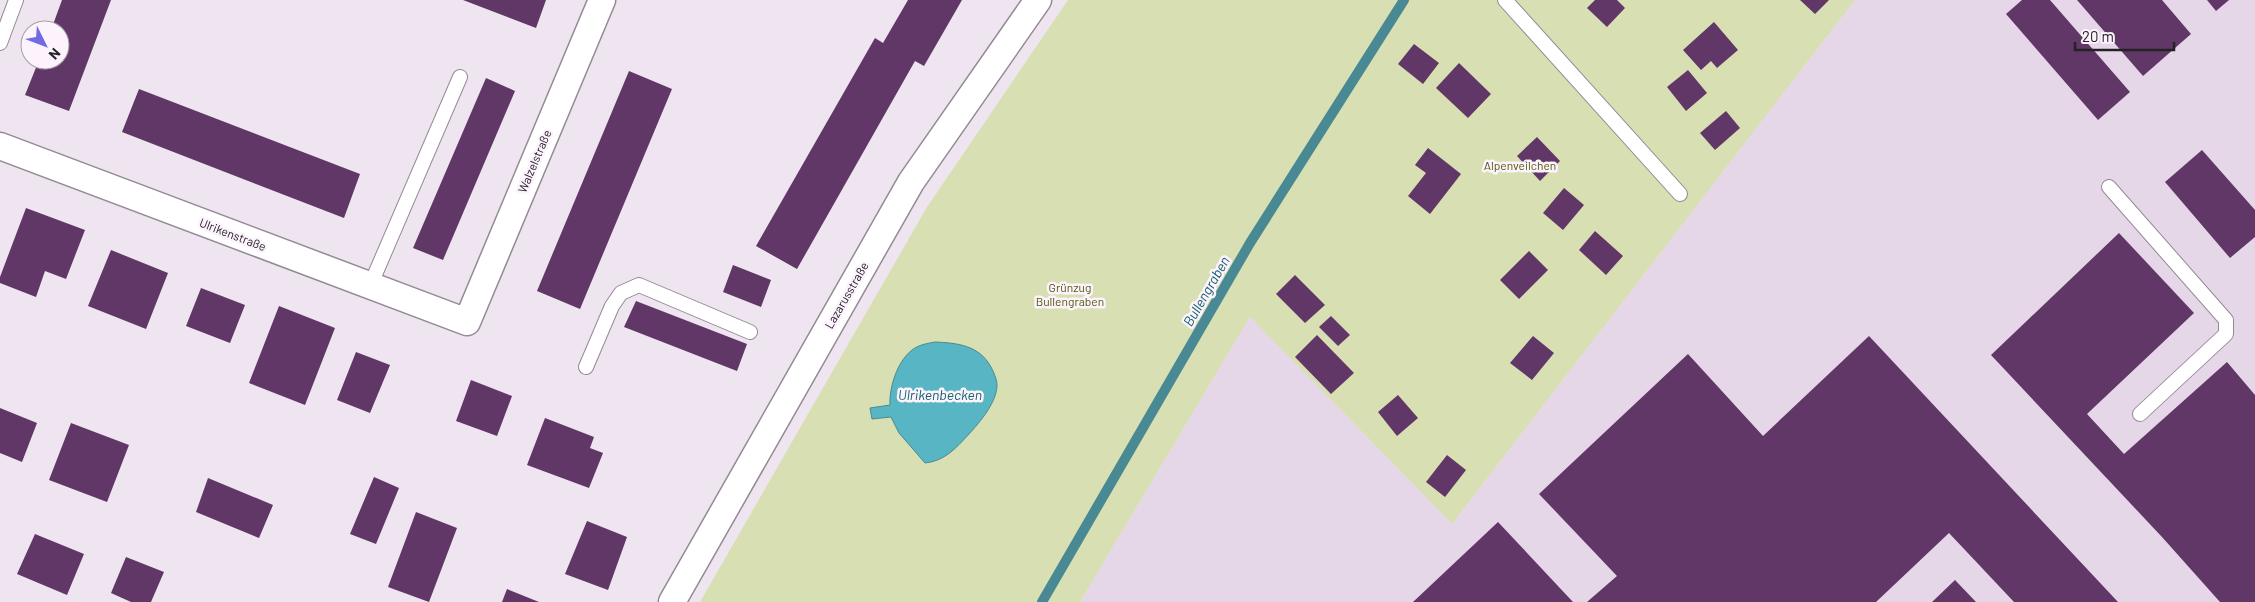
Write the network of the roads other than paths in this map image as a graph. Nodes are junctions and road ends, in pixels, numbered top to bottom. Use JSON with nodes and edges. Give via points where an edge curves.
{"nodes":[{"id":1,"x":16,"y":0,"type":"edge"},
{"id":2,"x":602,"y":0,"type":"edge"},
{"id":3,"x":1038,"y":0,"type":"edge"},
{"id":4,"x":1504,"y":0,"type":"edge"},
{"id":5,"x":0,"y":43,"type":"edge"},
{"id":6,"x":460,"y":77,"type":"dead end"},
{"id":7,"x":0,"y":146,"type":"edge"},
{"id":8,"x":2109,"y":187,"type":"dead end"},
{"id":9,"x":1680,"y":194,"type":"dead end"},
{"id":10,"x":370,"y":286,"type":"junction"},
{"id":11,"x":467,"y":322,"type":"joint"},
{"id":12,"x":750,"y":332,"type":"dead end"},
{"id":13,"x":586,"y":367,"type":"dead end"},
{"id":14,"x":2140,"y":414,"type":"dead end"},
{"id":15,"x":672,"y":602,"type":"edge"}],
"edges":[{"from":1,"to":5,"type":"lane"},
{"from":2,"to":11,"type":"street","name":"Walzelstraße"},
{"from":3,"to":15,"type":"street","name":"Lazarusstraße","via":[[911,182]]},
{"from":4,"to":9,"type":"lane"},
{"from":6,"to":10,"type":"lane"},
{"from":7,"to":10,"type":"street","name":"Ulrikenstraße"},
{"from":8,"to":14,"type":"lane","via":[[2226,320],[2226,334]]},
{"from":10,"to":11,"type":"street","name":"Ulrikenstraße"},
{"from":12,"to":13,"type":"lane","via":[[639,285],[621,293],[612,306]]}]}
